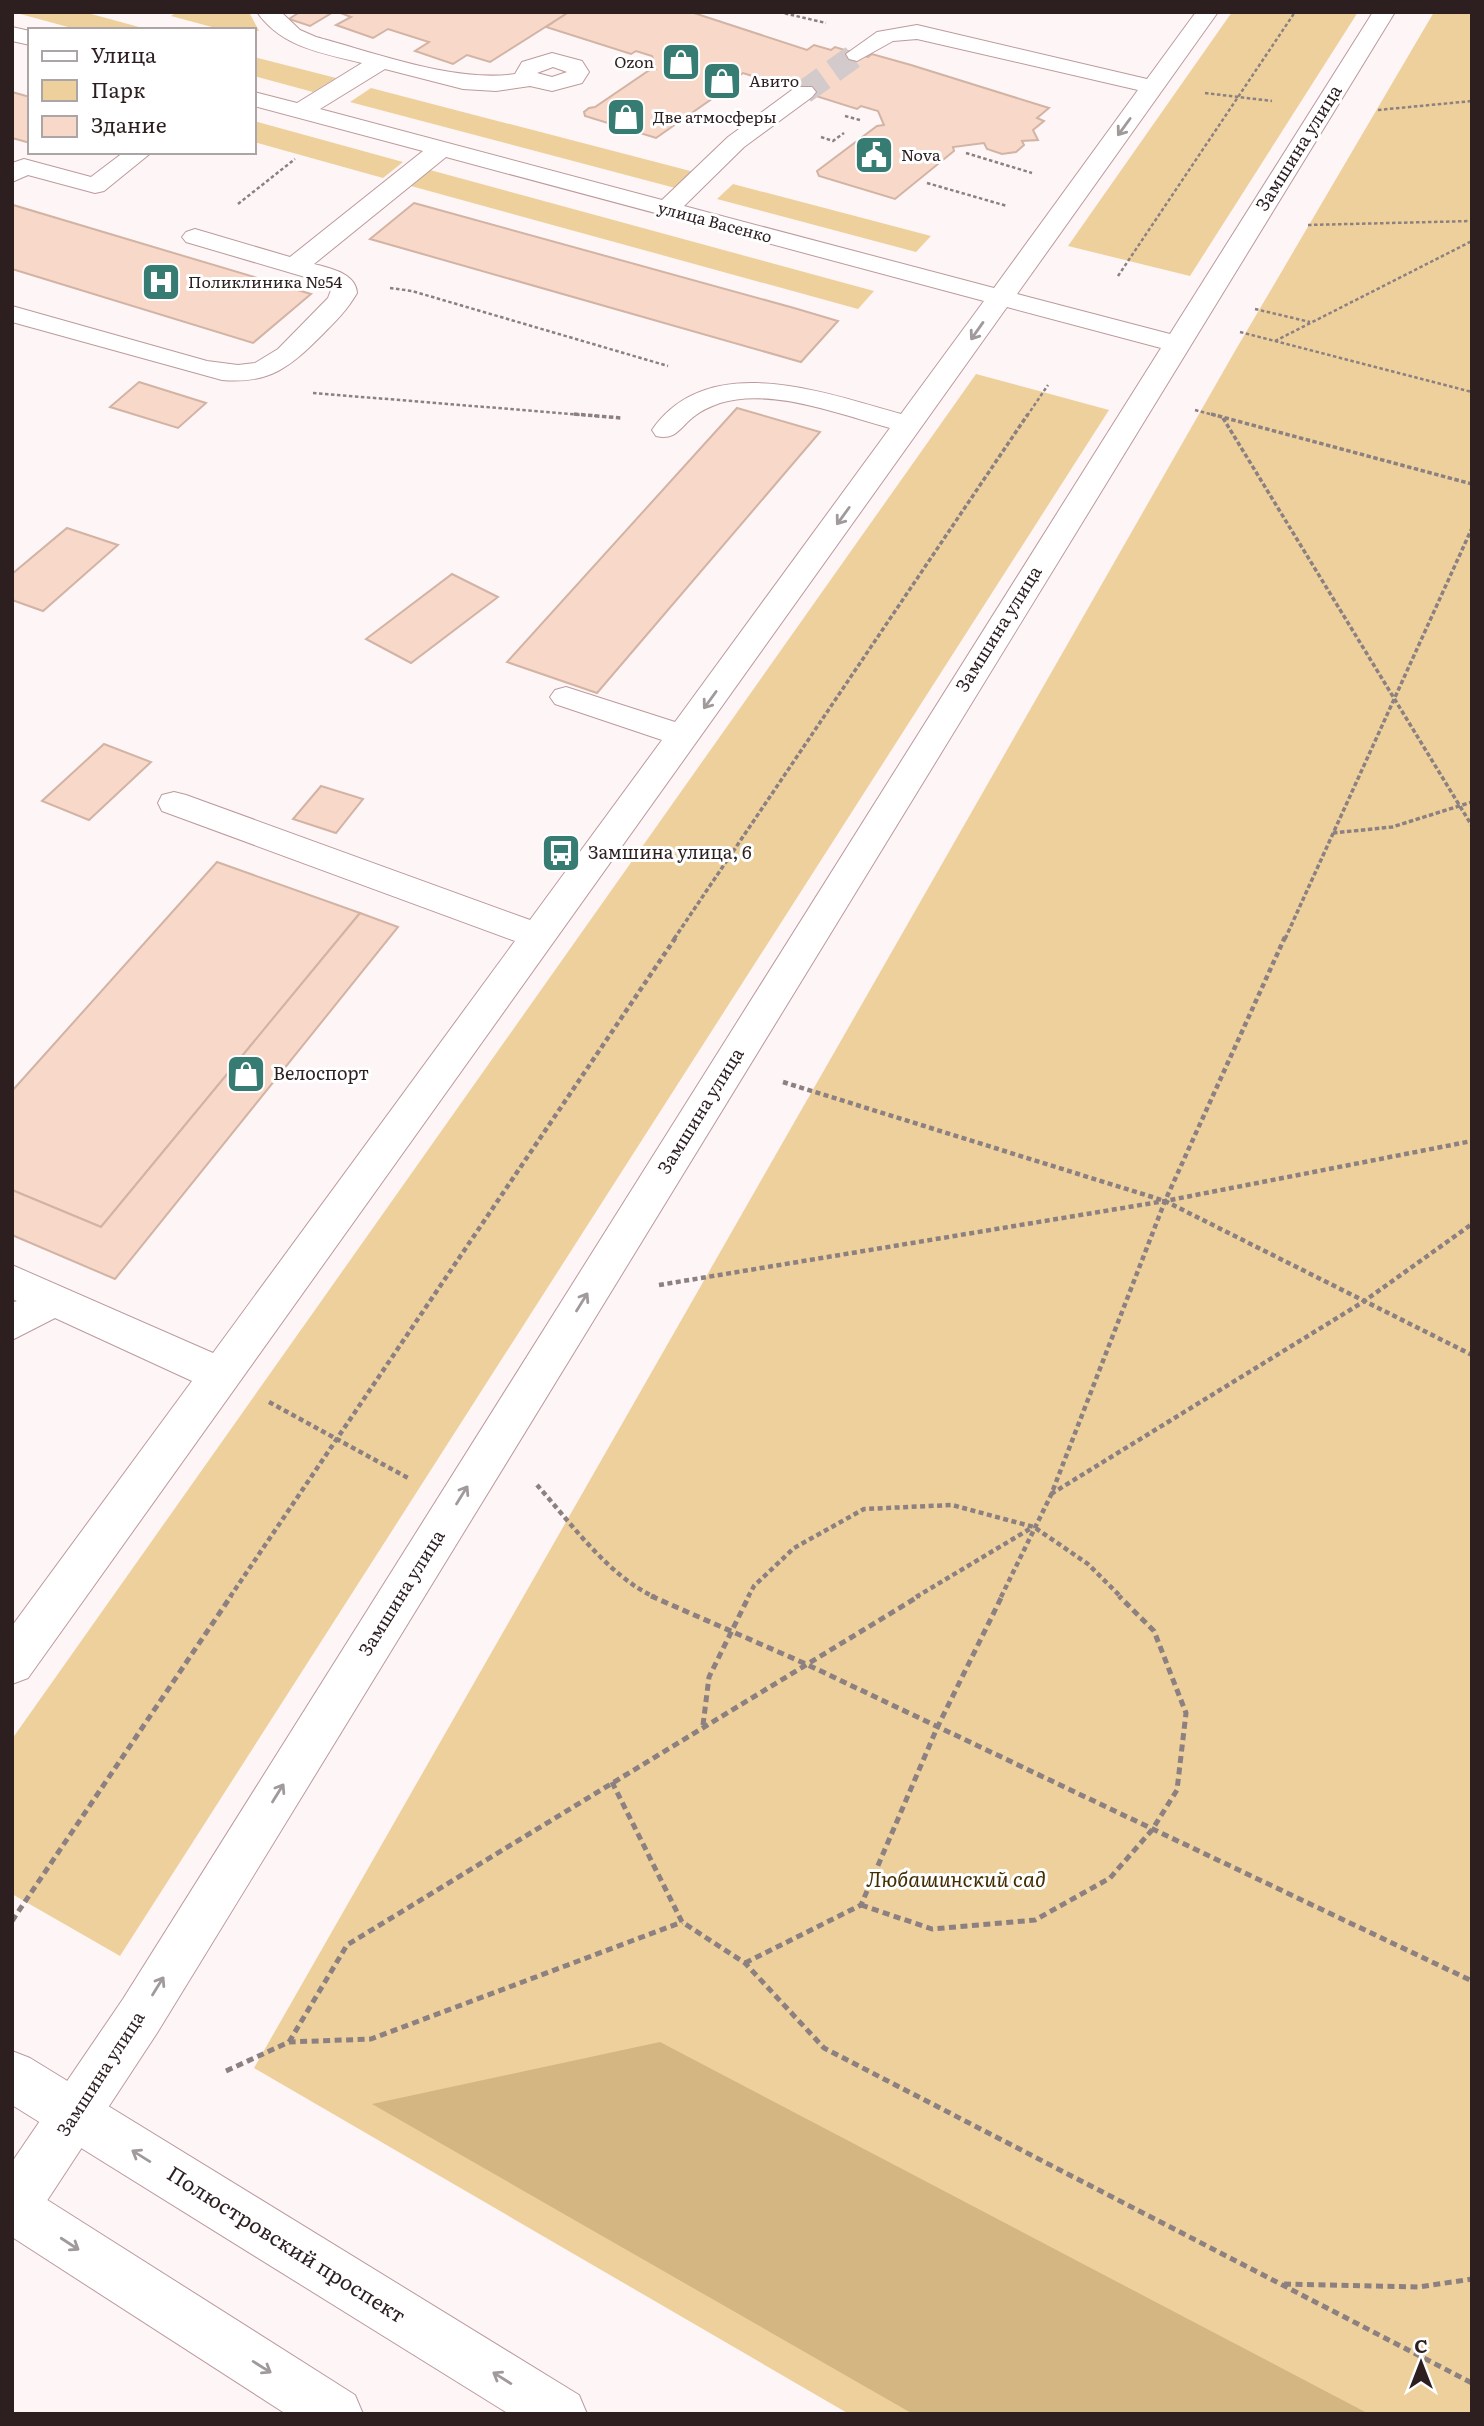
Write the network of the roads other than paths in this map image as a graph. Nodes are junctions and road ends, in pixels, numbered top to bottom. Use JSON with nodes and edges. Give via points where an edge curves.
{"nodes":[{"id":1,"x":268,"y":12,"type":"edge"},
{"id":2,"x":1207,"y":12,"type":"edge"},
{"id":3,"x":1384,"y":12,"type":"edge"},
{"id":4,"x":857,"y":54,"type":"tunnel mouth"},
{"id":5,"x":381,"y":61,"type":"junction"},
{"id":6,"x":530,"y":79,"type":"dead end"},
{"id":7,"x":1153,"y":87,"type":"junction"},
{"id":8,"x":804,"y":92,"type":"tunnel mouth"},
{"id":9,"x":256,"y":100,"type":"edge"},
{"id":10,"x":301,"y":111,"type":"junction"},
{"id":11,"x":441,"y":149,"type":"junction"},
{"id":12,"x":137,"y":154,"type":"edge"},
{"id":13,"x":12,"y":175,"type":"edge"},
{"id":14,"x":667,"y":209,"type":"junction"},
{"id":15,"x":195,"y":237,"type":"road end"},
{"id":16,"x":295,"y":265,"type":"junction"},
{"id":17,"x":1001,"y":298,"type":"junction"},
{"id":18,"x":12,"y":314,"type":"edge"},
{"id":19,"x":1176,"y":344,"type":"junction"},
{"id":20,"x":909,"y":425,"type":"junction"},
{"id":21,"x":666,"y":430,"type":"road end"},
{"id":22,"x":566,"y":697,"type":"dead end"},
{"id":23,"x":684,"y":736,"type":"junction"},
{"id":24,"x":174,"y":803,"type":"dead end"},
{"id":25,"x":539,"y":936,"type":"junction"},
{"id":26,"x":12,"y":1281,"type":"edge"},
{"id":27,"x":53,"y":1300,"type":"junction"},
{"id":28,"x":12,"y":1322,"type":"edge"},
{"id":29,"x":220,"y":1375,"type":"junction"},
{"id":30,"x":12,"y":1663,"type":"edge"},
{"id":31,"x":12,"y":2076,"type":"edge"},
{"id":32,"x":74,"y":2115,"type":"junction"},
{"id":33,"x":13,"y":2207,"type":"edge"},
{"id":34,"x":336,"y":2414,"type":"edge"},
{"id":35,"x":560,"y":2414,"type":"edge"}],
"edges":[{"from":1,"to":5,"type":"street","via":[[300,39]]},
{"from":2,"to":7,"type":"street"},
{"from":3,"to":19,"type":"street","name":"Замшина улица"},
{"from":4,"to":7,"type":"street","via":[[881,36],[917,32]]},
{"from":5,"to":6,"type":"street","via":[[472,83]]},
{"from":5,"to":10,"type":"street"},
{"from":7,"to":17,"type":"street","one_way":true},
{"from":8,"to":14,"type":"street","via":[[736,142]]},
{"from":9,"to":10,"type":"street","name":"улица Васенко"},
{"from":10,"to":11,"type":"street","name":"улица Васенко"},
{"from":11,"to":14,"type":"street","name":"улица Васенко"},
{"from":11,"to":16,"type":"street"},
{"from":12,"to":13,"type":"street","via":[[94,186],[24,166]]},
{"from":14,"to":17,"type":"street","name":"улица Васенко"},
{"from":15,"to":16,"type":"street"},
{"from":16,"to":18,"type":"street","via":[[331,277],[344,287],[341,300],[283,360],[249,373],[203,369]]},
{"from":17,"to":19,"type":"street","name":"улица Васенко"},
{"from":17,"to":20,"type":"street","one_way":true},
{"from":32,"to":19,"type":"street","name":"Замшина улица","one_way":true,"via":[[147,2005]]},
{"from":20,"to":21,"type":"street","via":[[790,394],[757,392],[706,399],[687,408]]},
{"from":20,"to":23,"type":"street","one_way":true},
{"from":22,"to":23,"type":"street"},
{"from":23,"to":25,"type":"street"},
{"from":24,"to":25,"type":"street"},
{"from":25,"to":29,"type":"street"},
{"from":26,"to":27,"type":"street"},
{"from":27,"to":28,"type":"street"},
{"from":27,"to":29,"type":"street"},
{"from":29,"to":30,"type":"street"},
{"from":31,"to":32,"type":"street","name":"Полюстровский проспект"},
{"from":32,"to":33,"type":"street","name":"Замшина улица"},
{"from":35,"to":32,"type":"street","name":"Полюстровский проспект","one_way":true},
{"from":33,"to":34,"type":"street","one_way":true}]}
